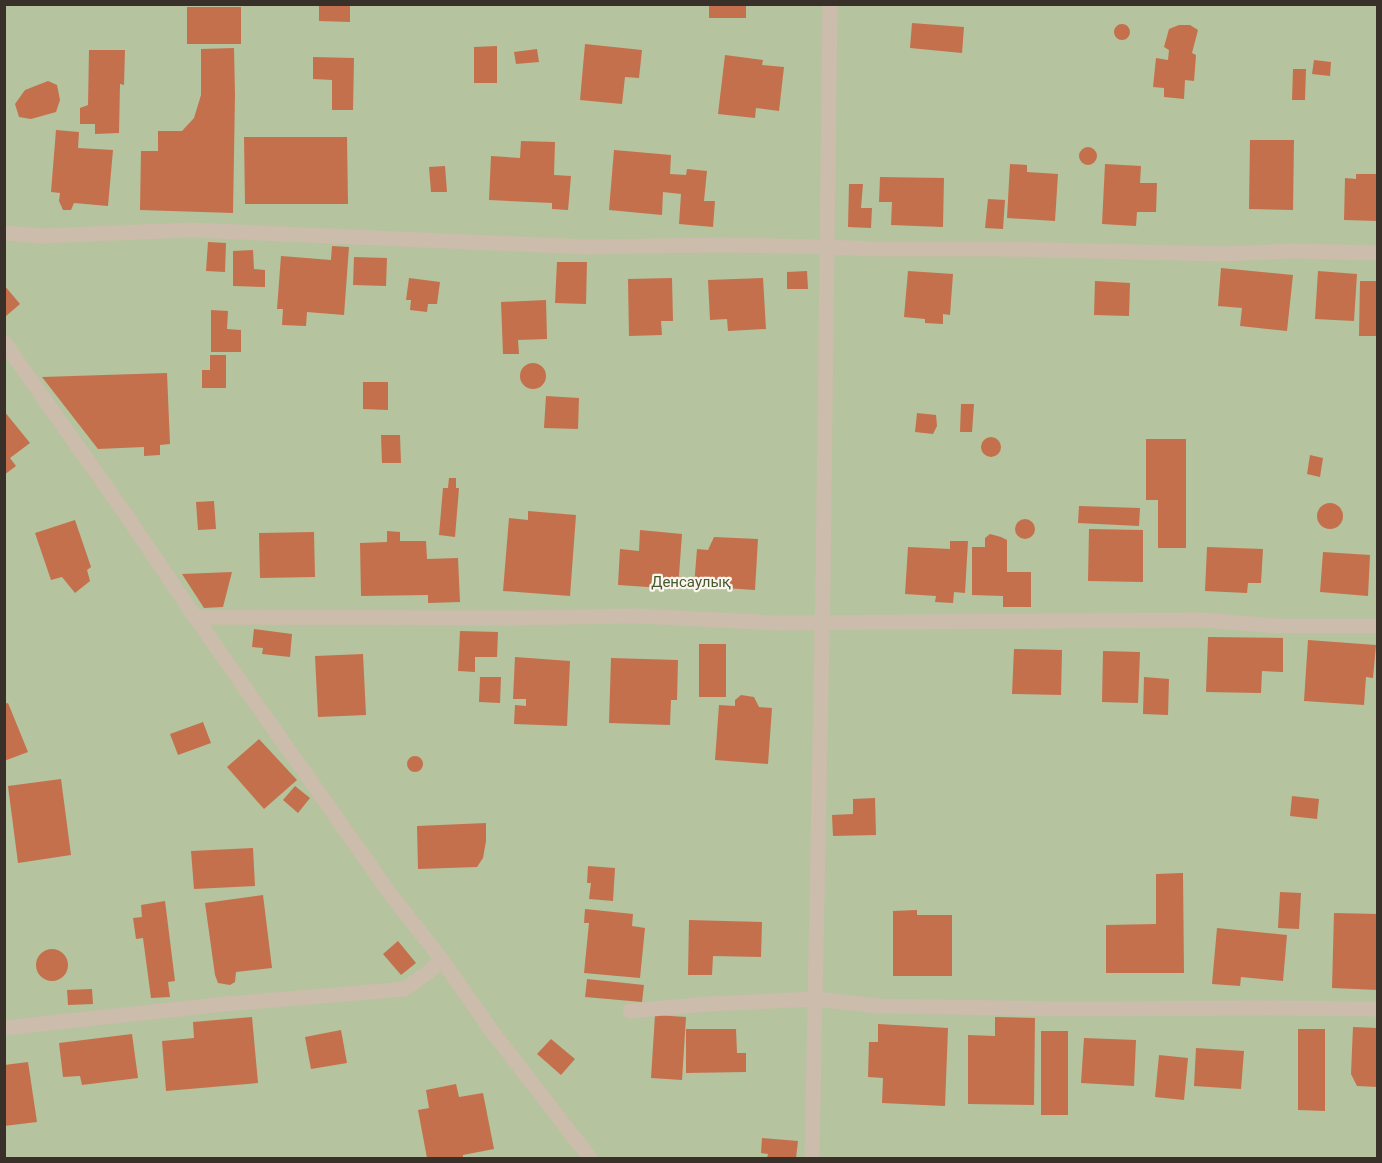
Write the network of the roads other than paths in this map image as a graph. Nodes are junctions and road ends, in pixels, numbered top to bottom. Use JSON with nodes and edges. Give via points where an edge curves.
{"nodes":[{"id":1,"x":830,"y":4,"type":"edge"},
{"id":2,"x":6,"y":233,"type":"dead end"},
{"id":3,"x":828,"y":247,"type":"junction"},
{"id":4,"x":1377,"y":253,"type":"edge"},
{"id":5,"x":4,"y":342,"type":"edge"},
{"id":6,"x":195,"y":617,"type":"junction"},
{"id":7,"x":822,"y":621,"type":"junction"},
{"id":8,"x":1377,"y":626,"type":"edge"},
{"id":9,"x":442,"y":960,"type":"junction"},
{"id":10,"x":815,"y":999,"type":"junction"},
{"id":11,"x":1377,"y":1008,"type":"edge"},
{"id":12,"x":630,"y":1011,"type":"dead end"},
{"id":13,"x":4,"y":1028,"type":"edge"},
{"id":14,"x":590,"y":1158,"type":"edge"},
{"id":15,"x":812,"y":1158,"type":"edge"}],
"edges":[{"from":1,"to":3,"type":"street"},
{"from":2,"to":3,"type":"street","via":[[41,236],[190,230],[587,247]]},
{"from":3,"to":4,"type":"street"},
{"from":3,"to":7,"type":"street"},
{"from":5,"to":6,"type":"street"},
{"from":6,"to":7,"type":"street","via":[[637,616]]},
{"from":6,"to":9,"type":"street","via":[[391,895]]},
{"from":7,"to":8,"type":"street","via":[[1201,620],[1279,626]]},
{"from":7,"to":10,"type":"street"},
{"from":9,"to":13,"type":"street","via":[[405,989]]},
{"from":9,"to":14,"type":"street"},
{"from":10,"to":11,"type":"street","via":[[878,1006],[1059,1009]]},
{"from":10,"to":12,"type":"street"},
{"from":10,"to":15,"type":"street"}]}
